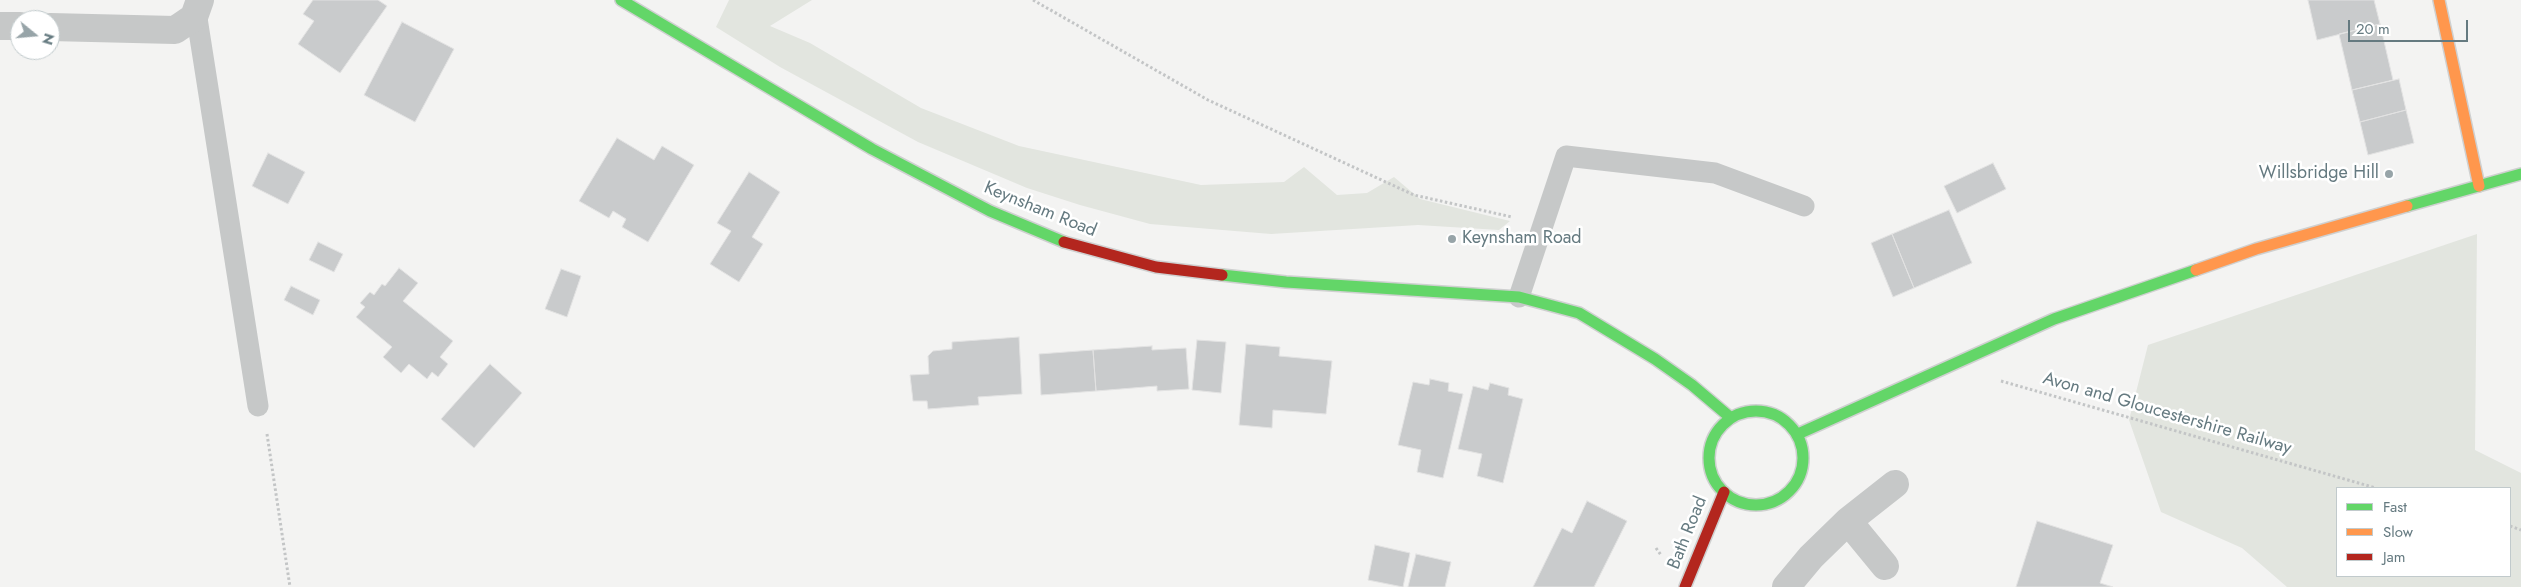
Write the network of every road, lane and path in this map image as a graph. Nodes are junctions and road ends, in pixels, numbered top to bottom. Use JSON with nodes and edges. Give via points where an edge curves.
{"nodes":[{"id":1,"x":621,"y":0,"type":"edge"},
{"id":2,"x":1033,"y":0,"type":"edge"},
{"id":3,"x":2439,"y":0,"type":"edge"},
{"id":4,"x":198,"y":6,"type":"edge"},
{"id":5,"x":60,"y":27,"type":"edge"},
{"id":6,"x":2521,"y":174,"type":"edge"},
{"id":7,"x":2479,"y":186,"type":"junction"},
{"id":8,"x":1804,"y":206,"type":"dead end"},
{"id":9,"x":1516,"y":218,"type":"dead end"},
{"id":10,"x":1520,"y":297,"type":"junction"},
{"id":11,"x":1950,"y":366,"type":"junction"},
{"id":12,"x":258,"y":406,"type":"joint"},
{"id":13,"x":1731,"y":418,"type":"junction"},
{"id":14,"x":1798,"y":434,"type":"junction"},
{"id":15,"x":1895,"y":484,"type":"dead end"},
{"id":16,"x":2373,"y":487,"type":"edge"},
{"id":17,"x":1724,"y":492,"type":"junction"},
{"id":18,"x":1848,"y":521,"type":"junction"},
{"id":19,"x":1885,"y":566,"type":"dead end"},
{"id":20,"x":290,"y":587,"type":"edge"},
{"id":21,"x":1685,"y":587,"type":"edge"},
{"id":22,"x":1786,"y":587,"type":"edge"}],
"edges":[{"from":1,"to":10,"type":"main road","name":"Keynsham Road","via":[[872,149],[990,212],[1069,244],[1166,268],[1286,282]]},
{"from":2,"to":9,"type":"path","via":[[1208,100],[1414,195]]},
{"from":3,"to":7,"type":"main road"},
{"from":4,"to":5,"type":"street","via":[[194,17],[175,30]]},
{"from":4,"to":12,"type":"lane"},
{"from":6,"to":7,"type":"main road"},
{"from":7,"to":11,"type":"main road","via":[[2256,249],[2054,319]]},
{"from":8,"to":10,"type":"lane","via":[[1715,173],[1566,156]]},
{"from":10,"to":13,"type":"main road","name":"Keynsham Road","via":[[1578,314],[1692,385]]},
{"from":11,"to":14,"type":"main road"},
{"from":11,"to":16,"type":"path","name":"Avon and Gloucestershire Railway"},
{"from":12,"to":20,"type":"path","via":[[264,414]]},
{"from":13,"to":14,"type":"main road","via":[[1744,412],[1767,412],[1787,422]]},
{"from":13,"to":17,"type":"main road","via":[[1719,428],[1708,456],[1710,470]]},
{"from":14,"to":17,"type":"main road","via":[[1804,461],[1800,478],[1790,492],[1761,506],[1732,500]]},
{"from":15,"to":18,"type":"street"},
{"from":17,"to":21,"type":"main road","name":"Bath Road"},
{"from":18,"to":19,"type":"street"},
{"from":18,"to":22,"type":"street"}]}
